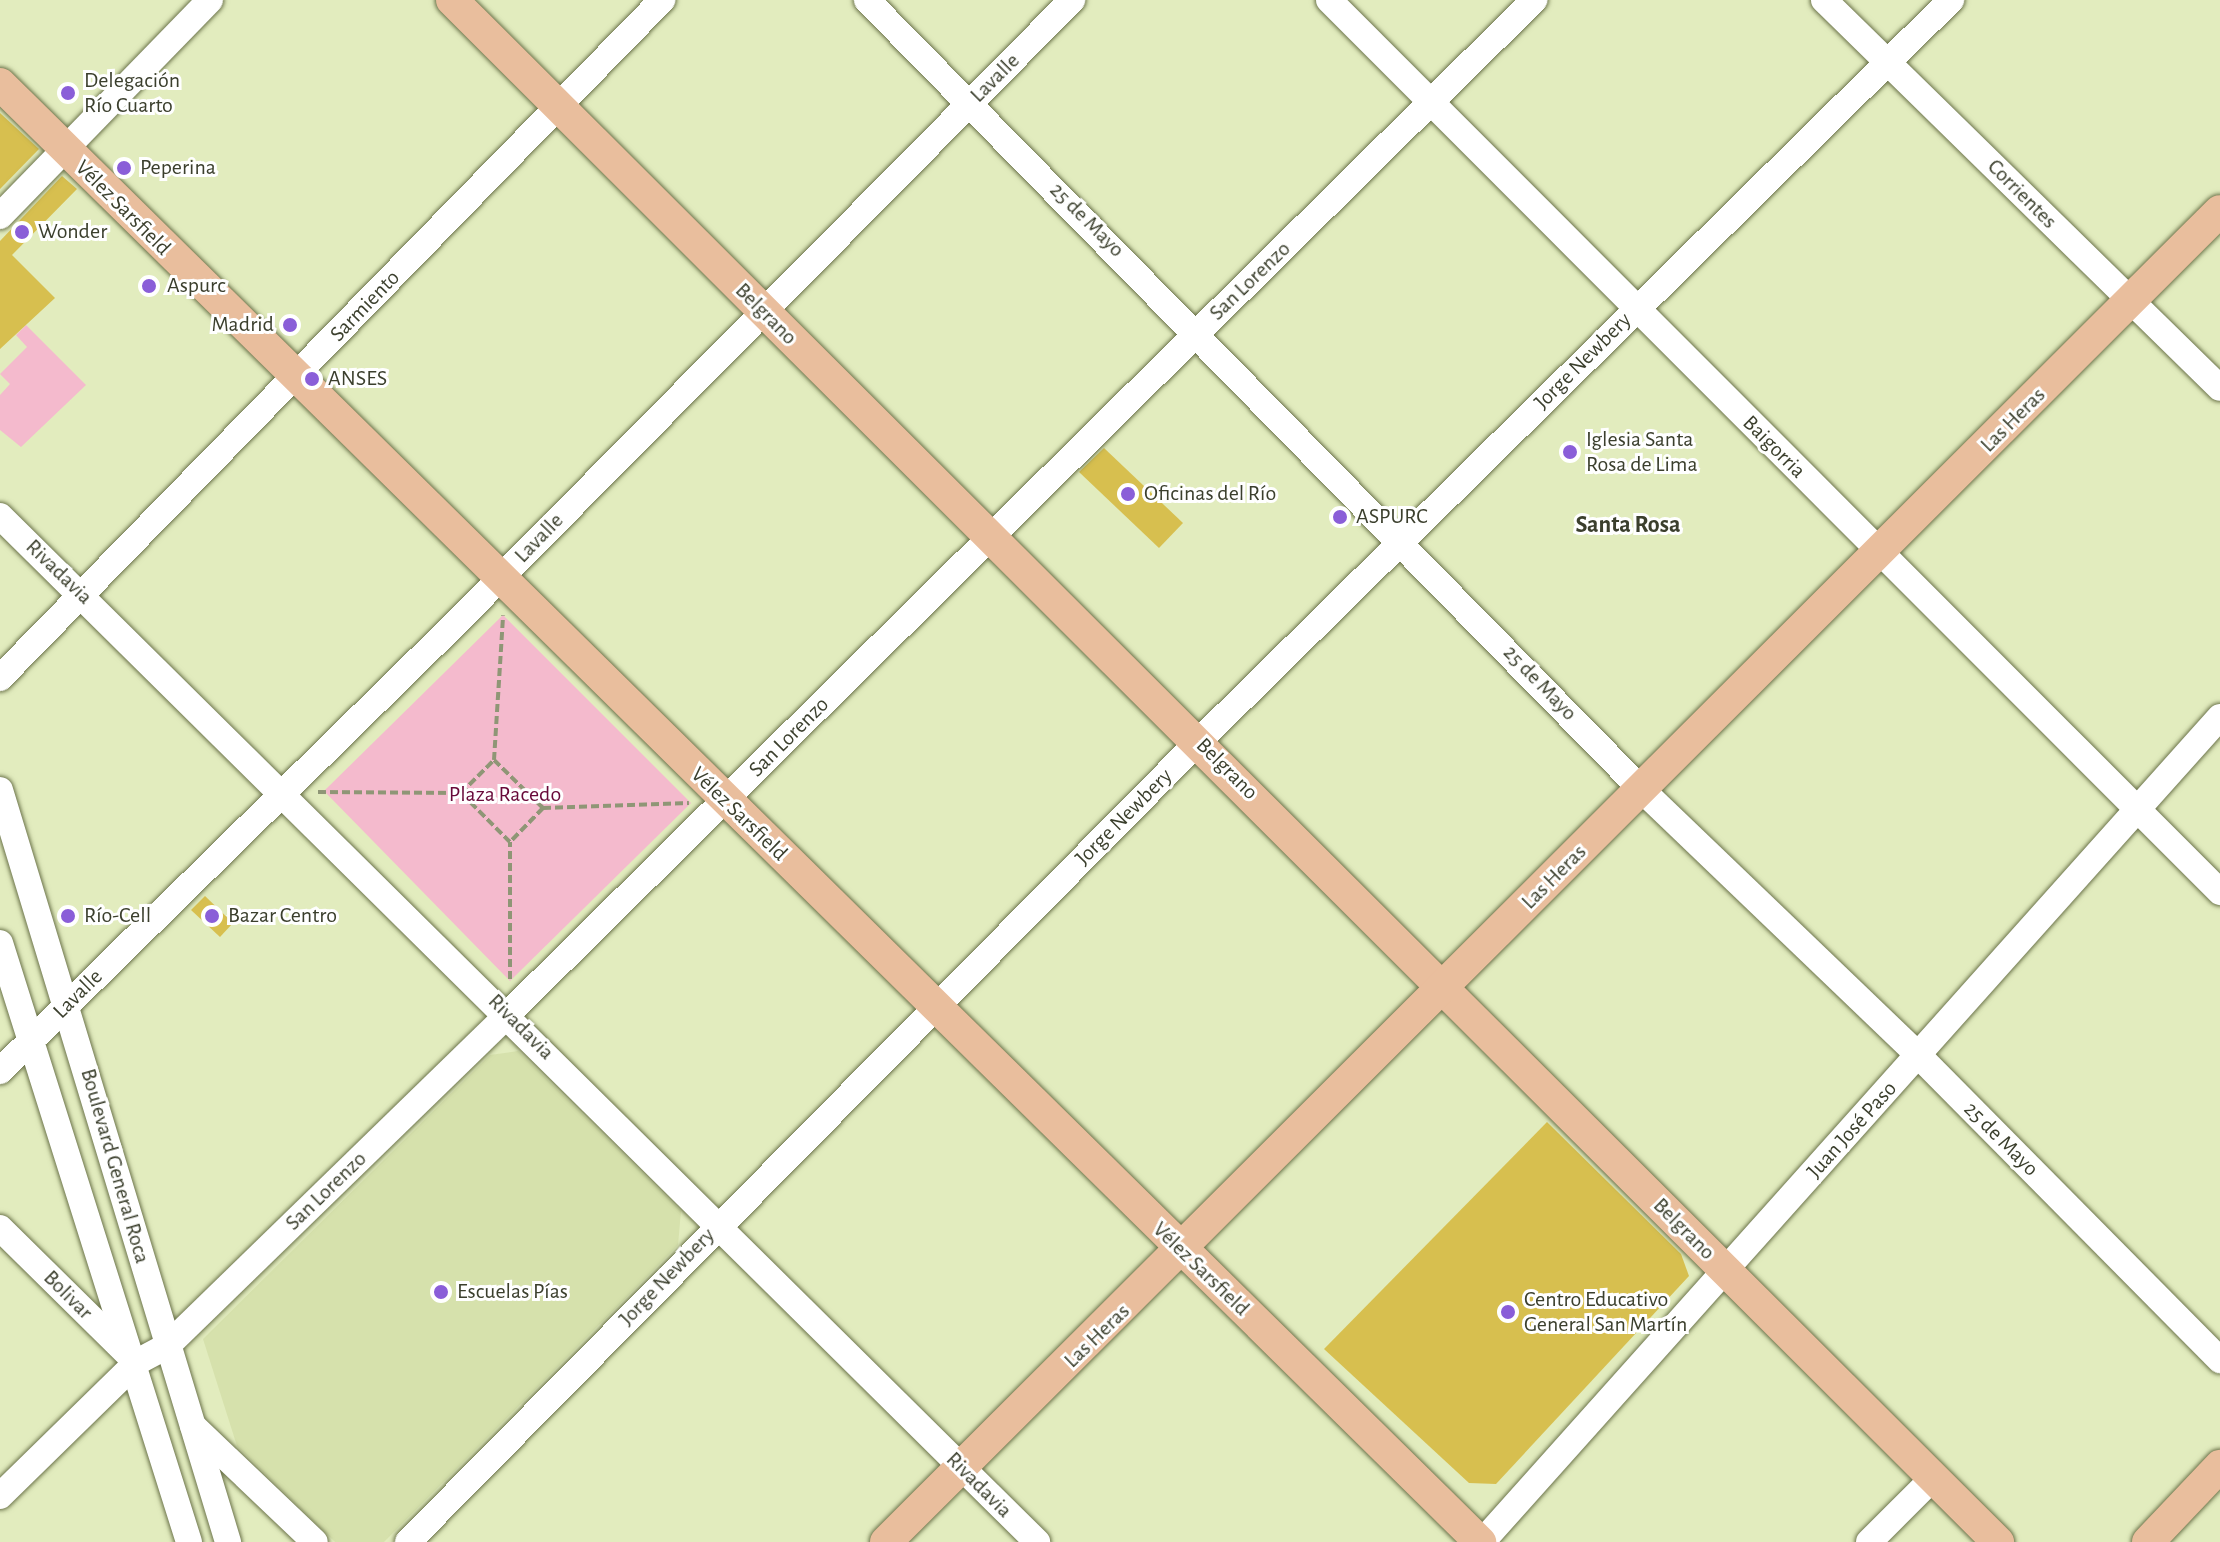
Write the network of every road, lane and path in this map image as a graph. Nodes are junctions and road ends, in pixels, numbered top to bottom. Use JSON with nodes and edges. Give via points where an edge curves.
{"nodes":[{"id":1,"x":210,"y":0,"type":"edge"},
{"id":2,"x":452,"y":0,"type":"edge"},
{"id":3,"x":662,"y":0,"type":"edge"},
{"id":4,"x":867,"y":0,"type":"edge"},
{"id":5,"x":1072,"y":0,"type":"edge"},
{"id":6,"x":1329,"y":0,"type":"edge"},
{"id":7,"x":1534,"y":0,"type":"edge"},
{"id":8,"x":1824,"y":0,"type":"edge"},
{"id":9,"x":1951,"y":0,"type":"edge"},
{"id":10,"x":1888,"y":62,"type":"junction"},
{"id":11,"x":0,"y":84,"type":"edge"},
{"id":12,"x":970,"y":103,"type":"junction"},
{"id":13,"x":1433,"y":103,"type":"junction"},
{"id":14,"x":560,"y":108,"type":"junction"},
{"id":15,"x":65,"y":150,"type":"junction"},
{"id":16,"x":2220,"y":211,"type":"edge"},
{"id":17,"x":0,"y":216,"type":"edge"},
{"id":18,"x":2131,"y":302,"type":"junction"},
{"id":19,"x":1634,"y":309,"type":"junction"},
{"id":20,"x":762,"y":311,"type":"junction"},
{"id":21,"x":1198,"y":332,"type":"junction"},
{"id":22,"x":295,"y":378,"type":"junction"},
{"id":23,"x":2220,"y":388,"type":"edge"},
{"id":24,"x":0,"y":516,"type":"edge"},
{"id":25,"x":991,"y":537,"type":"junction"},
{"id":26,"x":1404,"y":541,"type":"junction"},
{"id":27,"x":1881,"y":553,"type":"junction"},
{"id":28,"x":500,"y":578,"type":"junction"},
{"id":29,"x":80,"y":592,"type":"junction"},
{"id":30,"x":0,"y":678,"type":"edge"},
{"id":31,"x":2220,"y":717,"type":"edge"},
{"id":32,"x":1199,"y":741,"type":"junction"},
{"id":33,"x":494,"y":760,"type":"junction"},
{"id":34,"x":0,"y":790,"type":"edge"},
{"id":35,"x":1642,"y":790,"type":"junction"},
{"id":36,"x":461,"y":793,"type":"junction"},
{"id":37,"x":284,"y":794,"type":"junction"},
{"id":38,"x":724,"y":801,"type":"junction"},
{"id":39,"x":543,"y":808,"type":"junction"},
{"id":40,"x":2137,"y":810,"type":"junction"},
{"id":41,"x":510,"y":842,"type":"junction"},
{"id":42,"x":2220,"y":892,"type":"edge"},
{"id":43,"x":0,"y":943,"type":"edge"},
{"id":44,"x":1445,"y":987,"type":"junction"},
{"id":45,"x":68,"y":1004,"type":"junction"},
{"id":46,"x":936,"y":1007,"type":"junction"},
{"id":47,"x":508,"y":1014,"type":"junction"},
{"id":48,"x":30,"y":1041,"type":"junction"},
{"id":49,"x":1919,"y":1056,"type":"junction"},
{"id":50,"x":0,"y":1071,"type":"edge"},
{"id":51,"x":720,"y":1223,"type":"junction"},
{"id":52,"x":0,"y":1228,"type":"edge"},
{"id":53,"x":1183,"y":1252,"type":"junction"},
{"id":54,"x":1727,"y":1272,"type":"junction"},
{"id":55,"x":167,"y":1346,"type":"junction"},
{"id":56,"x":2220,"y":1360,"type":"edge"},
{"id":57,"x":137,"y":1362,"type":"junction"},
{"id":58,"x":192,"y":1425,"type":"junction"},
{"id":59,"x":2220,"y":1466,"type":"edge"},
{"id":60,"x":962,"y":1467,"type":"junction"},
{"id":61,"x":1932,"y":1479,"type":"junction"},
{"id":62,"x":0,"y":1496,"type":"edge"},
{"id":63,"x":189,"y":1542,"type":"edge"},
{"id":64,"x":228,"y":1542,"type":"edge"},
{"id":65,"x":315,"y":1542,"type":"edge"},
{"id":66,"x":408,"y":1542,"type":"edge"},
{"id":67,"x":886,"y":1542,"type":"edge"},
{"id":68,"x":1037,"y":1542,"type":"edge"},
{"id":69,"x":1481,"y":1542,"type":"edge"},
{"id":70,"x":1869,"y":1542,"type":"edge"},
{"id":71,"x":1998,"y":1542,"type":"edge"},
{"id":72,"x":2148,"y":1542,"type":"edge"}],
"edges":[{"from":1,"to":15,"type":"street"},
{"from":2,"to":14,"type":"main road","name":"Belgrano"},
{"from":3,"to":14,"type":"street","name":"Sarmiento"},
{"from":4,"to":12,"type":"street","name":"25 de Mayo"},
{"from":5,"to":12,"type":"street","name":"Lavalle"},
{"from":6,"to":13,"type":"street","name":"Baigorria"},
{"from":7,"to":13,"type":"street","name":"San Lorenzo"},
{"from":8,"to":10,"type":"street","name":"Corrientes"},
{"from":9,"to":10,"type":"street","name":"Jorge Newbery"},
{"from":10,"to":18,"type":"street","name":"Corrientes"},
{"from":10,"to":19,"type":"street","name":"Jorge Newbery"},
{"from":11,"to":15,"type":"main road","name":"Vélez Sarsfield"},
{"from":12,"to":20,"type":"street","name":"Lavalle"},
{"from":12,"to":21,"type":"street","name":"25 de Mayo"},
{"from":13,"to":19,"type":"street","name":"Baigorria"},
{"from":13,"to":21,"type":"street","name":"San Lorenzo"},
{"from":14,"to":20,"type":"main road","name":"Belgrano"},
{"from":14,"to":22,"type":"street","name":"Sarmiento"},
{"from":15,"to":17,"type":"street"},
{"from":15,"to":22,"type":"main road","name":"Vélez Sarsfield"},
{"from":16,"to":18,"type":"main road","name":"Las Heras"},
{"from":18,"to":23,"type":"street","name":"Corrientes"},
{"from":18,"to":27,"type":"main road","name":"Las Heras"},
{"from":19,"to":26,"type":"street","name":"Jorge Newbery"},
{"from":19,"to":27,"type":"street","name":"Baigorria"},
{"from":20,"to":25,"type":"main road","name":"Belgrano"},
{"from":20,"to":28,"type":"street","name":"Lavalle"},
{"from":21,"to":25,"type":"street","name":"San Lorenzo"},
{"from":21,"to":26,"type":"street","name":"25 de Mayo"},
{"from":22,"to":28,"type":"main road","name":"Vélez Sarsfield"},
{"from":22,"to":29,"type":"street","name":"Sarmiento"},
{"from":24,"to":29,"type":"street","name":"Rivadavia"},
{"from":25,"to":32,"type":"main road","name":"Belgrano"},
{"from":25,"to":38,"type":"street","name":"San Lorenzo"},
{"from":26,"to":32,"type":"street","name":"Jorge Newbery"},
{"from":26,"to":35,"type":"street","name":"25 de Mayo"},
{"from":27,"to":35,"type":"main road","name":"Las Heras"},
{"from":27,"to":40,"type":"street","name":"Baigorria"},
{"from":28,"to":33,"type":"path"},
{"from":28,"to":37,"type":"street","name":"Lavalle"},
{"from":28,"to":38,"type":"main road","name":"Vélez Sarsfield"},
{"from":29,"to":30,"type":"street","name":"Sarmiento"},
{"from":29,"to":37,"type":"street","name":"Rivadavia"},
{"from":31,"to":40,"type":"street","name":"Juan José Paso"},
{"from":32,"to":44,"type":"main road","name":"Belgrano"},
{"from":32,"to":46,"type":"street","name":"Jorge Newbery"},
{"from":33,"to":36,"type":"path"},
{"from":33,"to":39,"type":"path"},
{"from":34,"to":45,"type":"street","name":"Boulevard General Roca"},
{"from":35,"to":44,"type":"main road","name":"Las Heras"},
{"from":35,"to":49,"type":"street","name":"25 de Mayo"},
{"from":36,"to":37,"type":"path"},
{"from":36,"to":41,"type":"path"},
{"from":37,"to":45,"type":"street","name":"Lavalle"},
{"from":37,"to":47,"type":"street","name":"Rivadavia"},
{"from":38,"to":39,"type":"path"},
{"from":38,"to":46,"type":"main road","name":"Vélez Sarsfield"},
{"from":38,"to":47,"type":"street","name":"San Lorenzo"},
{"from":39,"to":41,"type":"path"},
{"from":40,"to":42,"type":"street","name":"Baigorria"},
{"from":40,"to":49,"type":"street","name":"Juan José Paso"},
{"from":41,"to":47,"type":"path"},
{"from":43,"to":48,"type":"street","name":"Boulevard General Roca"},
{"from":44,"to":53,"type":"main road","name":"Las Heras"},
{"from":44,"to":54,"type":"main road","name":"Belgrano"},
{"from":45,"to":48,"type":"street","name":"Lavalle"},
{"from":45,"to":55,"type":"street","name":"Boulevard General Roca"},
{"from":46,"to":51,"type":"street","name":"Jorge Newbery"},
{"from":46,"to":53,"type":"main road","name":"Vélez Sarsfield"},
{"from":47,"to":51,"type":"street","name":"Rivadavia"},
{"from":47,"to":55,"type":"street","name":"San Lorenzo"},
{"from":48,"to":50,"type":"street","name":"Lavalle"},
{"from":48,"to":57,"type":"street","name":"Boulevard General Roca"},
{"from":49,"to":54,"type":"street","name":"Juan José Paso"},
{"from":49,"to":56,"type":"street","name":"25 de Mayo"},
{"from":51,"to":60,"type":"street","name":"Rivadavia"},
{"from":51,"to":66,"type":"street","name":"Jorge Newbery"},
{"from":52,"to":57,"type":"street","name":"Bolivar"},
{"from":53,"to":60,"type":"main road","name":"Las Heras"},
{"from":53,"to":69,"type":"main road","name":"Vélez Sarsfield"},
{"from":54,"to":61,"type":"main road","name":"Belgrano"},
{"from":54,"to":69,"type":"street","name":"Juan José Paso"},
{"from":55,"to":57,"type":"street","name":"San Lorenzo"},
{"from":55,"to":58,"type":"street","name":"Boulevard General Roca"},
{"from":57,"to":62,"type":"street","name":"San Lorenzo"},
{"from":57,"to":63,"type":"street","name":"Boulevard General Roca"},
{"from":58,"to":64,"type":"street","name":"Boulevard General Roca"},
{"from":58,"to":65,"type":"street"},
{"from":59,"to":72,"type":"main road"},
{"from":60,"to":67,"type":"main road","name":"Las Heras"},
{"from":60,"to":68,"type":"street","name":"Rivadavia"},
{"from":61,"to":70,"type":"street"},
{"from":61,"to":71,"type":"main road","name":"Belgrano"}]}
